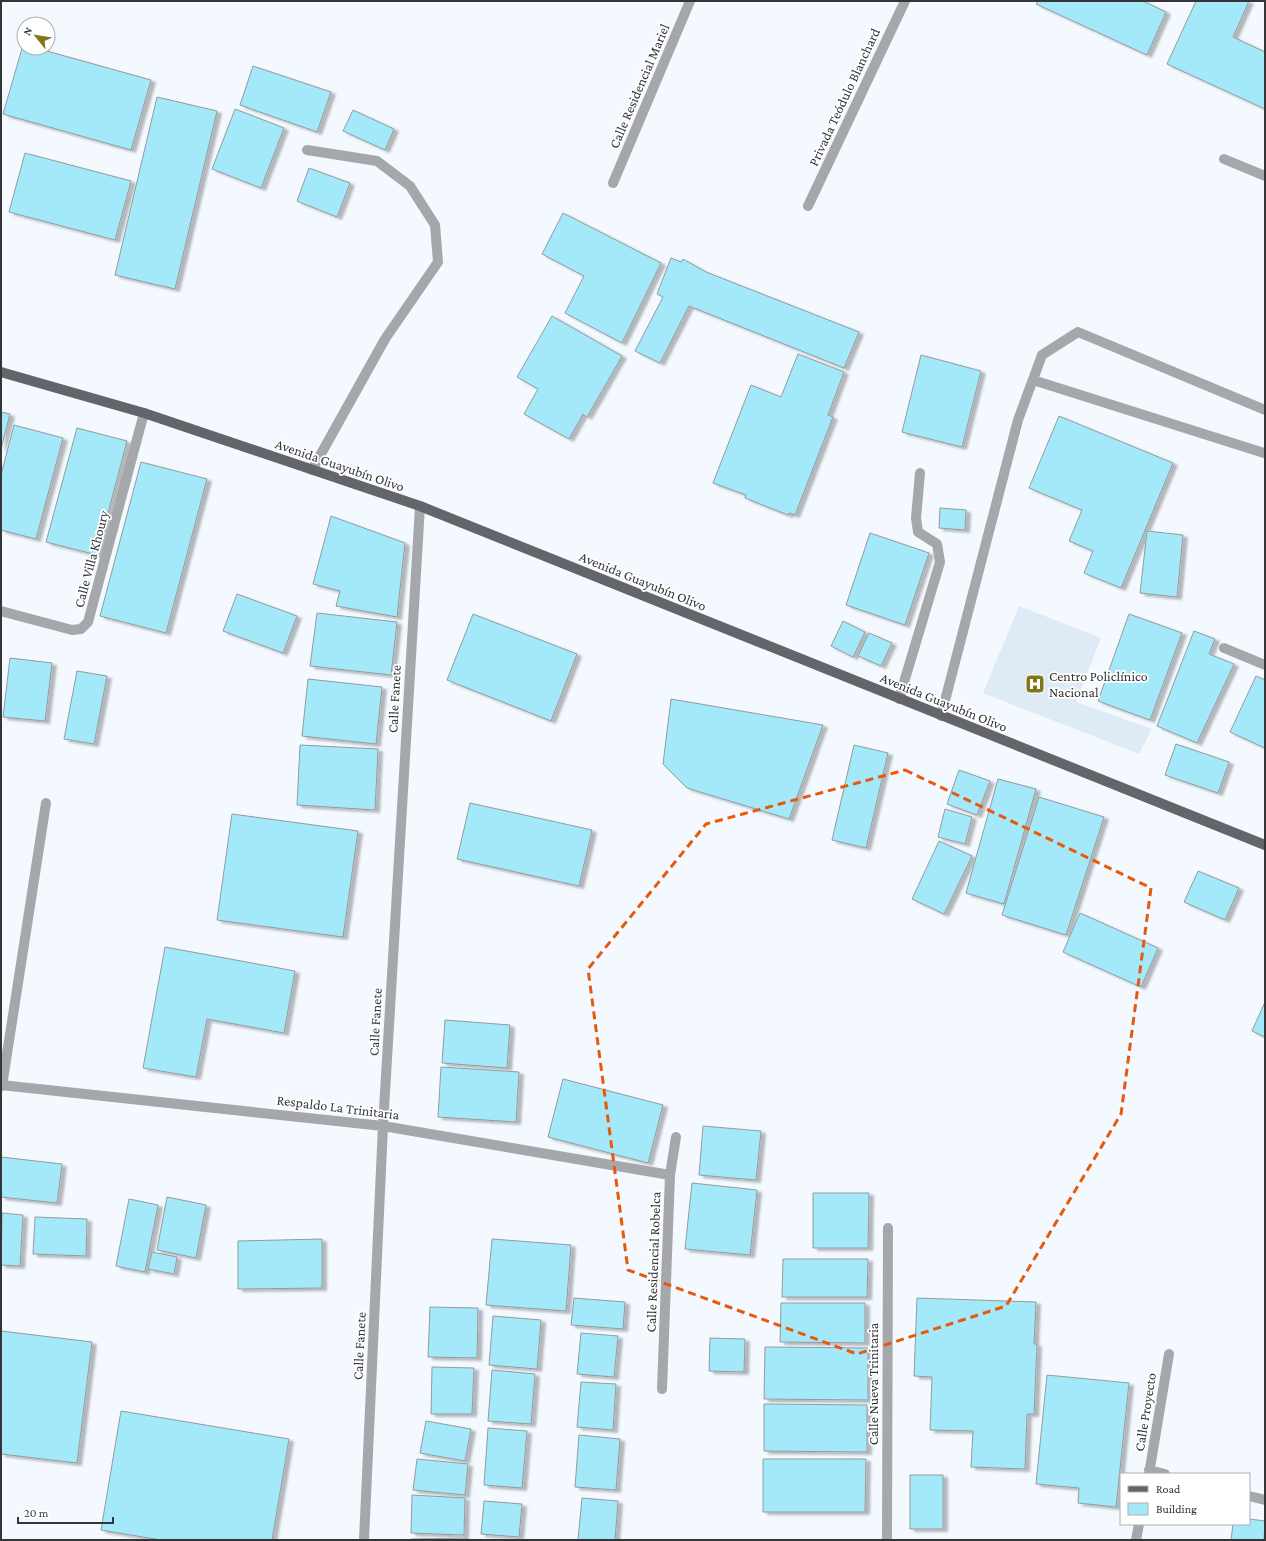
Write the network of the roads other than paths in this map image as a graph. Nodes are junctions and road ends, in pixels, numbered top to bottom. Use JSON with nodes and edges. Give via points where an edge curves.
{"nodes":[{"id":1,"x":690,"y":1,"type":"edge"},
{"id":2,"x":905,"y":1,"type":"edge"},
{"id":3,"x":307,"y":150,"type":"dead end"},
{"id":4,"x":1224,"y":159,"type":"dead end"},
{"id":5,"x":1265,"y":176,"type":"edge"},
{"id":6,"x":613,"y":182,"type":"dead end"},
{"id":7,"x":808,"y":206,"type":"dead end"},
{"id":8,"x":1,"y":372,"type":"edge"},
{"id":9,"x":1033,"y":380,"type":"junction"},
{"id":10,"x":1265,"y":410,"type":"edge"},
{"id":11,"x":144,"y":413,"type":"junction"},
{"id":12,"x":1265,"y":452,"type":"edge"},
{"id":13,"x":312,"y":470,"type":"junction"},
{"id":14,"x":920,"y":473,"type":"dead end"},
{"id":15,"x":420,"y":506,"type":"junction"},
{"id":16,"x":1,"y":611,"type":"edge"},
{"id":17,"x":1224,"y":648,"type":"dead end"},
{"id":18,"x":1265,"y":665,"type":"edge"},
{"id":19,"x":899,"y":699,"type":"junction"},
{"id":20,"x":941,"y":716,"type":"junction"},
{"id":21,"x":46,"y":803,"type":"dead end"},
{"id":22,"x":1265,"y":845,"type":"edge"},
{"id":23,"x":1,"y":1085,"type":"edge"},
{"id":24,"x":384,"y":1126,"type":"junction"},
{"id":25,"x":676,"y":1137,"type":"dead end"},
{"id":26,"x":670,"y":1175,"type":"junction"},
{"id":27,"x":888,"y":1228,"type":"dead end"},
{"id":28,"x":1169,"y":1354,"type":"dead end"},
{"id":29,"x":662,"y":1389,"type":"dead end"},
{"id":30,"x":1149,"y":1472,"type":"edge"},
{"id":31,"x":1250,"y":1496,"type":"edge"},
{"id":32,"x":1265,"y":1500,"type":"edge"},
{"id":33,"x":1139,"y":1525,"type":"edge"},
{"id":34,"x":364,"y":1540,"type":"edge"},
{"id":35,"x":887,"y":1540,"type":"edge"},
{"id":36,"x":1136,"y":1540,"type":"edge"}],
"edges":[{"from":1,"to":6,"type":"street","name":"Calle Residencial Mariel"},
{"from":2,"to":7,"type":"street","name":"Privada Teódulo Blanchard"},
{"from":3,"to":13,"type":"street","via":[[377,162],[410,186],[435,225],[438,262],[385,339]]},
{"from":4,"to":5,"type":"street"},
{"from":8,"to":11,"type":"main road","name":"Avenida Guayubín Olivo"},
{"from":9,"to":10,"type":"street","via":[[1042,355],[1078,332]]},
{"from":9,"to":12,"type":"street"},
{"from":9,"to":20,"type":"street","via":[[1018,420]]},
{"from":11,"to":13,"type":"main road","name":"Avenida Guayubín Olivo"},
{"from":11,"to":16,"type":"street","name":"Calle Villa Khoury","via":[[88,622],[81,629],[72,630]]},
{"from":13,"to":15,"type":"main road","name":"Avenida Guayubín Olivo"},
{"from":14,"to":19,"type":"street","via":[[916,518],[918,532],[937,544],[940,562]]},
{"from":15,"to":19,"type":"main road","name":"Avenida Guayubín Olivo"},
{"from":15,"to":24,"type":"street","name":"Calle Fanete"},
{"from":17,"to":18,"type":"street"},
{"from":19,"to":20,"type":"main road","name":"Avenida Guayubín Olivo"},
{"from":20,"to":22,"type":"main road","name":"Avenida Guayubín Olivo"},
{"from":21,"to":23,"type":"street"},
{"from":23,"to":24,"type":"street","name":"Respaldo La Trinitaria"},
{"from":24,"to":26,"type":"street","name":"Respaldo La Trinitaria"},
{"from":24,"to":34,"type":"street","name":"Calle Fanete"},
{"from":25,"to":26,"type":"street","name":"Calle Residencial Robelca"},
{"from":26,"to":29,"type":"street","name":"Calle Residencial Robelca"},
{"from":27,"to":35,"type":"street","name":"Calle Nueva Trinitaria"},
{"from":28,"to":30,"type":"street","name":"Calle Proyecto"},
{"from":31,"to":32,"type":"street"},
{"from":33,"to":36,"type":"street"}]}
